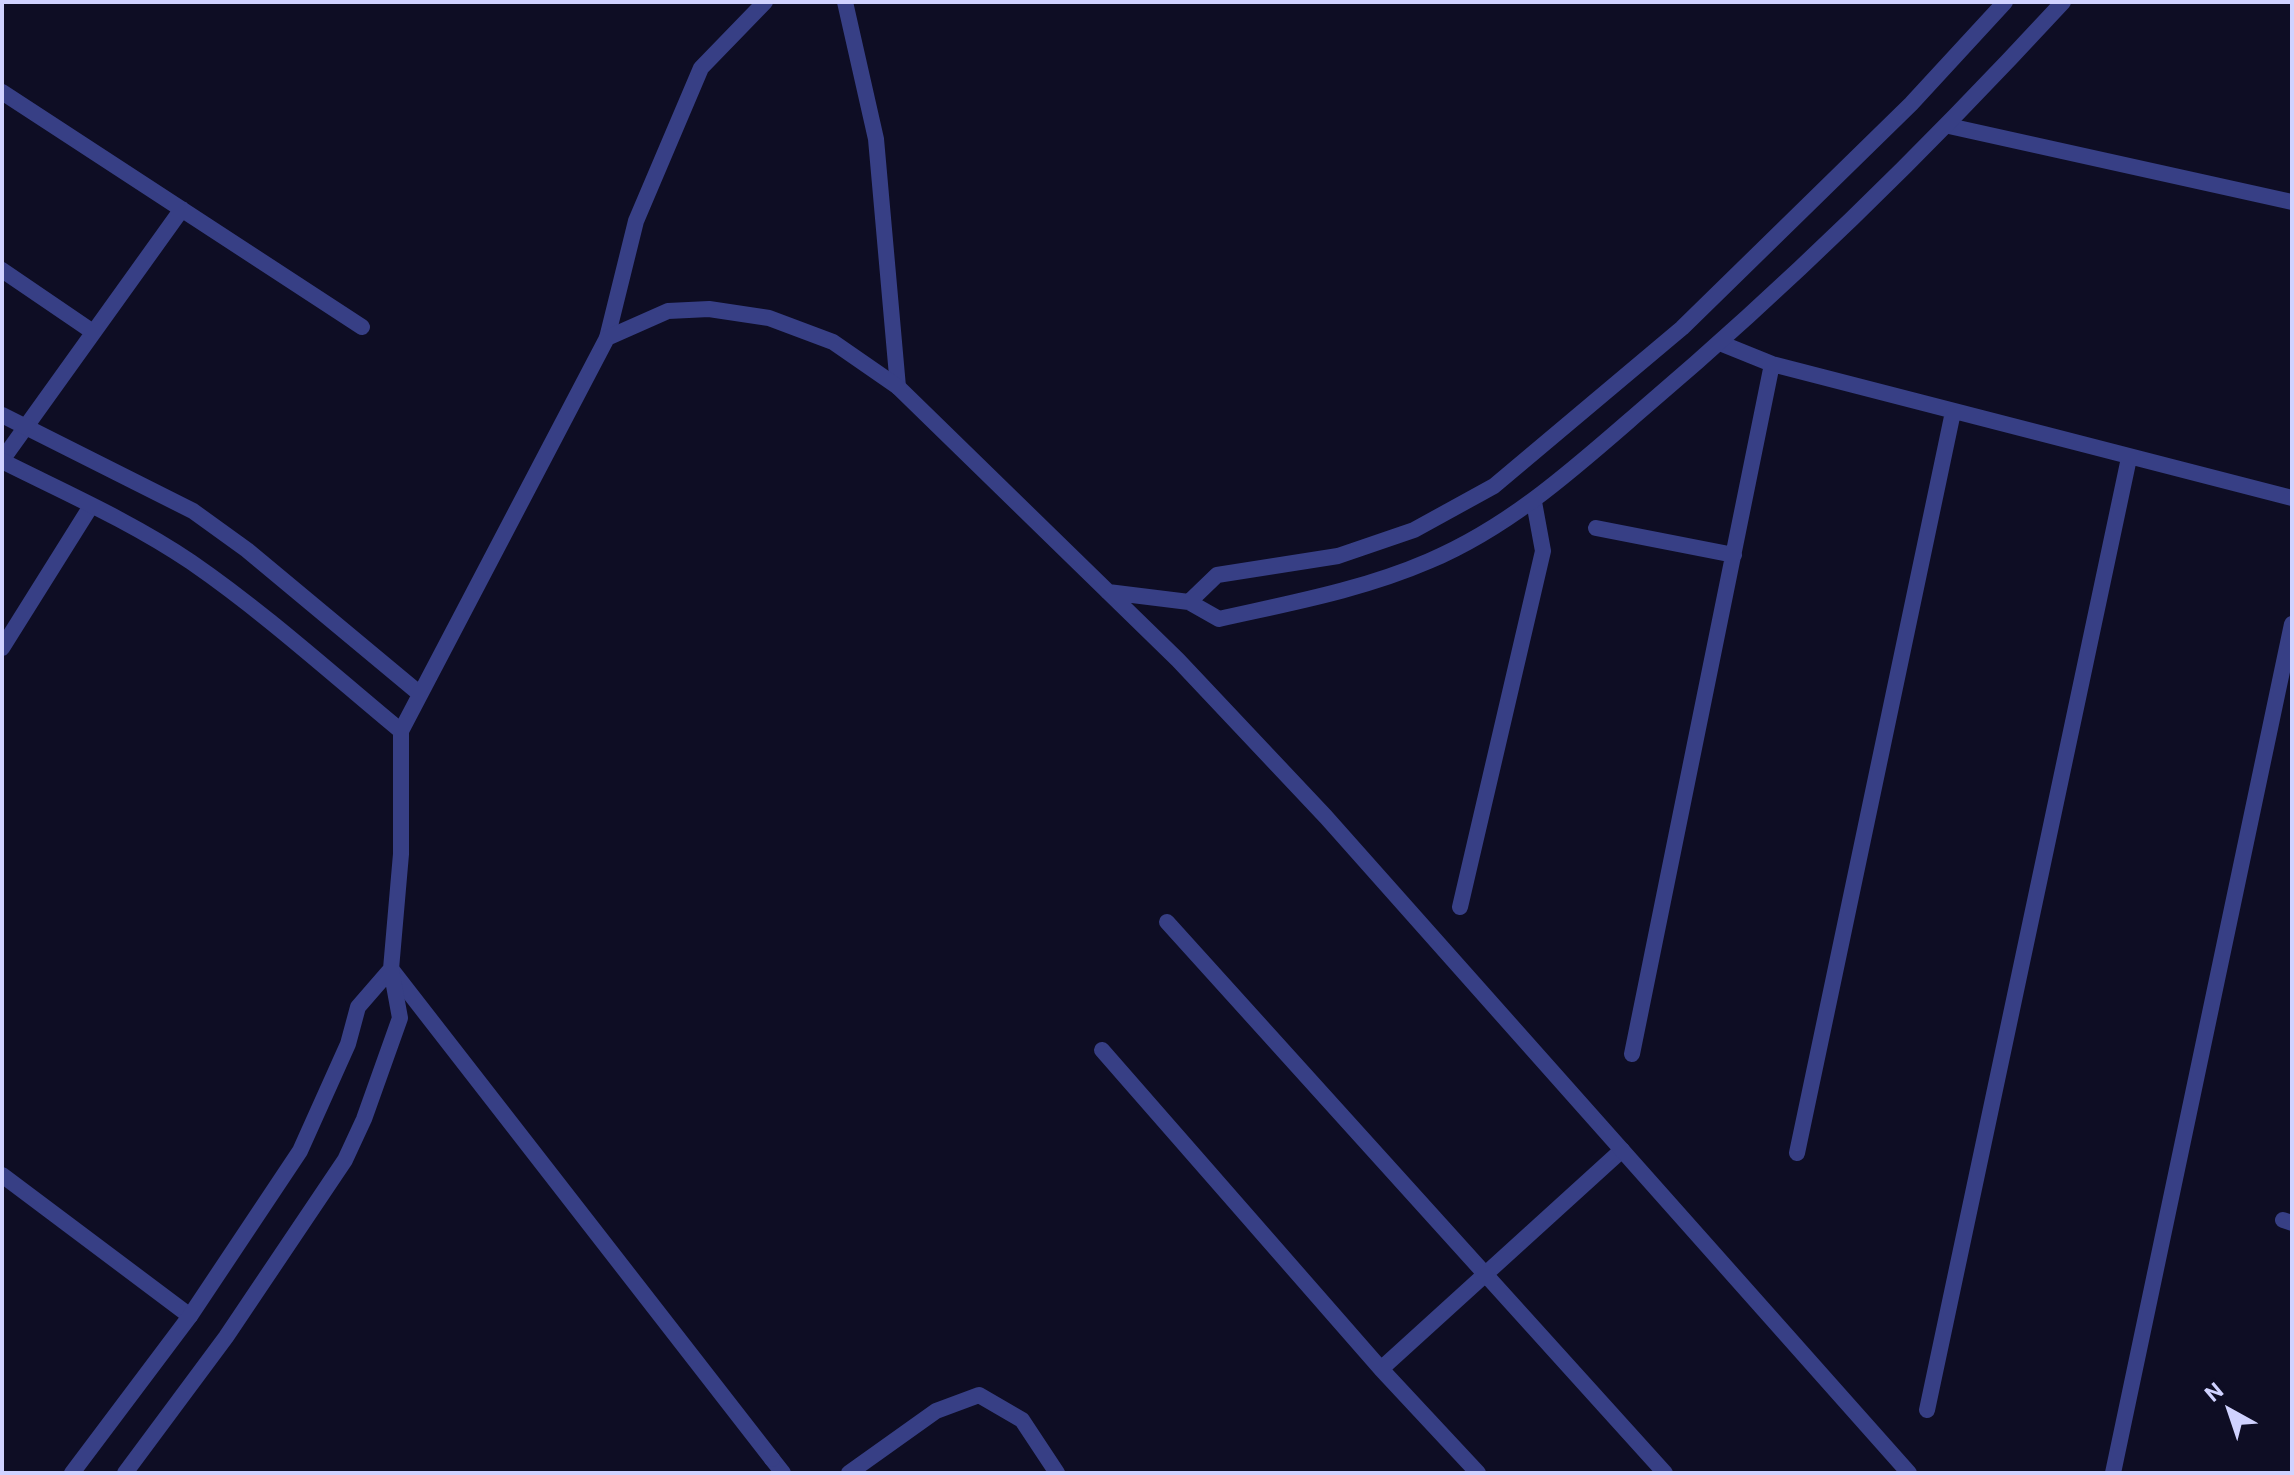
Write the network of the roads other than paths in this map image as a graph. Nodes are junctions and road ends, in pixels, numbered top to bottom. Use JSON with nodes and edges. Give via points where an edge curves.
{"nodes":[{"id":1,"x":765,"y":2,"type":"edge"},
{"id":2,"x":845,"y":2,"type":"edge"},
{"id":3,"x":2005,"y":2,"type":"edge"},
{"id":4,"x":2058,"y":4,"type":"edge"},
{"id":5,"x":2,"y":92,"type":"edge"},
{"id":6,"x":1949,"y":126,"type":"junction"},
{"id":7,"x":2292,"y":202,"type":"edge"},
{"id":8,"x":182,"y":209,"type":"junction"},
{"id":9,"x":2,"y":270,"type":"edge"},
{"id":10,"x":362,"y":327,"type":"dead end"},
{"id":11,"x":93,"y":332,"type":"junction"},
{"id":12,"x":607,"y":338,"type":"junction"},
{"id":13,"x":1720,"y":343,"type":"junction"},
{"id":14,"x":1772,"y":364,"type":"junction"},
{"id":15,"x":898,"y":387,"type":"junction"},
{"id":16,"x":1953,"y":412,"type":"junction"},
{"id":17,"x":2,"y":415,"type":"edge"},
{"id":18,"x":23,"y":426,"type":"junction"},
{"id":19,"x":2129,"y":458,"type":"junction"},
{"id":20,"x":2,"y":461,"type":"edge"},
{"id":21,"x":2292,"y":498,"type":"edge"},
{"id":22,"x":1534,"y":502,"type":"junction"},
{"id":23,"x":91,"y":506,"type":"junction"},
{"id":24,"x":1596,"y":528,"type":"dead end"},
{"id":25,"x":1734,"y":555,"type":"junction"},
{"id":26,"x":1108,"y":592,"type":"junction"},
{"id":27,"x":1189,"y":602,"type":"junction"},
{"id":28,"x":2292,"y":624,"type":"edge"},
{"id":29,"x":2,"y":648,"type":"edge"},
{"id":30,"x":420,"y":694,"type":"junction"},
{"id":31,"x":401,"y":731,"type":"junction"},
{"id":32,"x":1460,"y":907,"type":"dead end"},
{"id":33,"x":1167,"y":922,"type":"dead end"},
{"id":34,"x":391,"y":969,"type":"junction"},
{"id":35,"x":1102,"y":1050,"type":"dead end"},
{"id":36,"x":1632,"y":1054,"type":"dead end"},
{"id":37,"x":1622,"y":1150,"type":"junction"},
{"id":38,"x":1797,"y":1153,"type":"dead end"},
{"id":39,"x":2,"y":1175,"type":"edge"},
{"id":40,"x":1484,"y":1273,"type":"junction"},
{"id":41,"x":190,"y":1316,"type":"junction"},
{"id":42,"x":1381,"y":1369,"type":"junction"},
{"id":43,"x":1927,"y":1410,"type":"dead end"},
{"id":44,"x":777,"y":1466,"type":"edge"},
{"id":45,"x":72,"y":1473,"type":"edge"},
{"id":46,"x":125,"y":1473,"type":"edge"},
{"id":47,"x":849,"y":1473,"type":"edge"},
{"id":48,"x":1057,"y":1473,"type":"edge"},
{"id":49,"x":1478,"y":1473,"type":"edge"},
{"id":50,"x":1665,"y":1473,"type":"edge"},
{"id":51,"x":1909,"y":1473,"type":"edge"},
{"id":52,"x":2113,"y":1473,"type":"edge"}],
"edges":[{"from":1,"to":12,"type":"street","via":[[701,68],[636,221]]},
{"from":2,"to":15,"type":"street","via":[[876,139]]},
{"from":3,"to":27,"type":"street","via":[[1911,104],[1682,328],[1494,486],[1414,530],[1338,556],[1217,575]]},
{"from":4,"to":6,"type":"street"},
{"from":5,"to":8,"type":"street"},
{"from":6,"to":7,"type":"street"},
{"from":6,"to":13,"type":"street"},
{"from":8,"to":10,"type":"street"},
{"from":8,"to":11,"type":"street"},
{"from":9,"to":11,"type":"street"},
{"from":11,"to":18,"type":"street"},
{"from":12,"to":15,"type":"street","via":[[668,311],[709,309],[769,318],[833,342]]},
{"from":12,"to":30,"type":"street"},
{"from":13,"to":14,"type":"street"},
{"from":13,"to":22,"type":"street"},
{"from":14,"to":16,"type":"street"},
{"from":14,"to":25,"type":"street"},
{"from":15,"to":26,"type":"street"},
{"from":16,"to":19,"type":"street"},
{"from":16,"to":38,"type":"street"},
{"from":17,"to":18,"type":"street"},
{"from":18,"to":20,"type":"street"},
{"from":18,"to":30,"type":"street","via":[[193,511]]},
{"from":19,"to":21,"type":"street"},
{"from":19,"to":43,"type":"street"},
{"from":20,"to":23,"type":"street"},
{"from":22,"to":27,"type":"street","via":[[1431,561],[1349,590],[1219,619]]},
{"from":22,"to":32,"type":"street","via":[[1543,551]]},
{"from":23,"to":29,"type":"street"},
{"from":23,"to":31,"type":"street","via":[[178,554],[233,593]]},
{"from":24,"to":25,"type":"street"},
{"from":25,"to":36,"type":"street"},
{"from":26,"to":27,"type":"street"},
{"from":26,"to":37,"type":"street","via":[[1326,817]]},
{"from":28,"to":52,"type":"street"},
{"from":30,"to":31,"type":"street"},
{"from":31,"to":34,"type":"street","via":[[401,854]]},
{"from":33,"to":40,"type":"street"},
{"from":34,"to":41,"type":"street","via":[[358,1007],[348,1044],[300,1151]]},
{"from":34,"to":44,"type":"street"},
{"from":34,"to":46,"type":"street","via":[[400,1018],[345,1160],[226,1337]]},
{"from":35,"to":42,"type":"street"},
{"from":37,"to":40,"type":"street"},
{"from":37,"to":51,"type":"street"},
{"from":39,"to":41,"type":"street"},
{"from":40,"to":42,"type":"street"},
{"from":40,"to":50,"type":"street"},
{"from":41,"to":45,"type":"street"},
{"from":42,"to":49,"type":"street"},
{"from":47,"to":48,"type":"street","via":[[936,1411],[979,1395],[1022,1420]]}]}
